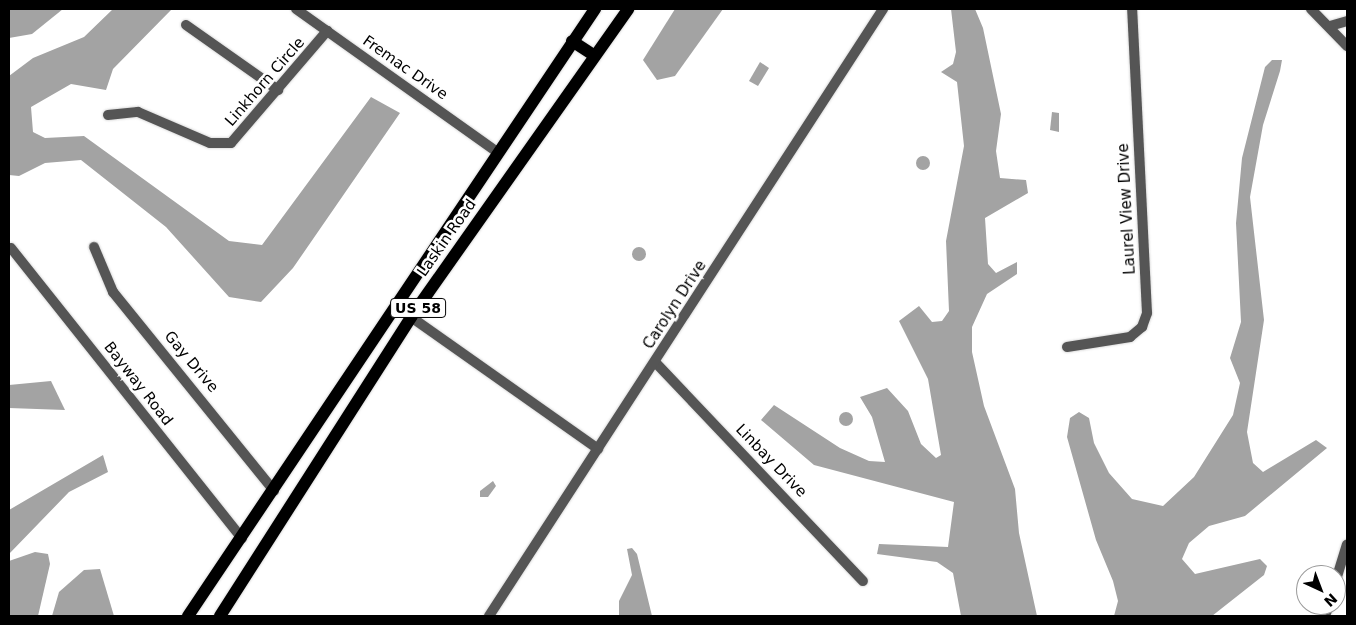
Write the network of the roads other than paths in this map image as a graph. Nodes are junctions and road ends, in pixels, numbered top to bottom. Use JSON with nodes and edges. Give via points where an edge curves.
{"nodes":[{"id":1,"x":296,"y":9,"type":"edge"},
{"id":2,"x":595,"y":9,"type":"edge"},
{"id":3,"x":628,"y":9,"type":"edge"},
{"id":4,"x":883,"y":9,"type":"edge"},
{"id":5,"x":1132,"y":9,"type":"edge"},
{"id":6,"x":1311,"y":9,"type":"edge"},
{"id":7,"x":1347,"y":21,"type":"edge"},
{"id":8,"x":186,"y":26,"type":"dead end"},
{"id":9,"x":1330,"y":26,"type":"junction"},
{"id":10,"x":327,"y":31,"type":"junction"},
{"id":11,"x":572,"y":41,"type":"junction"},
{"id":12,"x":1347,"y":46,"type":"edge"},
{"id":13,"x":595,"y":56,"type":"junction"},
{"id":14,"x":278,"y":90,"type":"junction"},
{"id":15,"x":108,"y":115,"type":"dead end"},
{"id":16,"x":497,"y":152,"type":"junction"},
{"id":17,"x":94,"y":247,"type":"dead end"},
{"id":18,"x":11,"y":248,"type":"dead end"},
{"id":19,"x":411,"y":317,"type":"junction"},
{"id":20,"x":1067,"y":347,"type":"dead end"},
{"id":21,"x":655,"y":362,"type":"junction"},
{"id":22,"x":598,"y":449,"type":"junction"},
{"id":23,"x":274,"y":491,"type":"junction"},
{"id":24,"x":242,"y":538,"type":"junction"},
{"id":25,"x":1347,"y":546,"type":"edge"},
{"id":26,"x":1341,"y":565,"type":"edge"},
{"id":27,"x":863,"y":581,"type":"dead end"},
{"id":28,"x":188,"y":616,"type":"edge"},
{"id":29,"x":220,"y":616,"type":"edge"},
{"id":30,"x":489,"y":616,"type":"edge"}],
"edges":[{"from":1,"to":10,"type":"street","name":"Fremac Drive"},
{"from":2,"to":11,"type":"main road","name":"Laskin Road","number":"US 58"},
{"from":3,"to":13,"type":"main road","name":"Laskin Road","number":"US 58"},
{"from":4,"to":21,"type":"street","name":"Carolyn Drive"},
{"from":5,"to":20,"type":"street","name":"Laurel View Drive","via":[[1147,312],[1142,327],[1130,337]]},
{"from":6,"to":9,"type":"street"},
{"from":7,"to":9,"type":"street"},
{"from":8,"to":14,"type":"street"},
{"from":9,"to":12,"type":"street"},
{"from":10,"to":14,"type":"street","name":"Linkhorn Circle"},
{"from":10,"to":16,"type":"street","name":"Fremac Drive"},
{"from":11,"to":13,"type":"main road"},
{"from":11,"to":16,"type":"main road","name":"Laskin Road","number":"US 58"},
{"from":13,"to":19,"type":"main road","name":"Laskin Road","number":"US 58"},
{"from":14,"to":15,"type":"street","name":"Linkhorn Circle","via":[[242,134],[224,144],[210,143],[138,112]]},
{"from":16,"to":23,"type":"main road","name":"Laskin Road","number":"US 58"},
{"from":17,"to":23,"type":"street","name":"Gay Drive","via":[[113,292]]},
{"from":18,"to":24,"type":"street","name":"Bayway Road"},
{"from":19,"to":22,"type":"street"},
{"from":19,"to":29,"type":"main road","name":"Laskin Road","number":"US 58"},
{"from":21,"to":22,"type":"street","name":"Carolyn Drive"},
{"from":21,"to":27,"type":"street","name":"Linbay Drive"},
{"from":22,"to":30,"type":"street","name":"Carolyn Drive"},
{"from":23,"to":24,"type":"main road","name":"Laskin Road","number":"US 58"},
{"from":24,"to":28,"type":"main road","name":"Laskin Road","number":"US 58"},
{"from":25,"to":26,"type":"street"}]}
